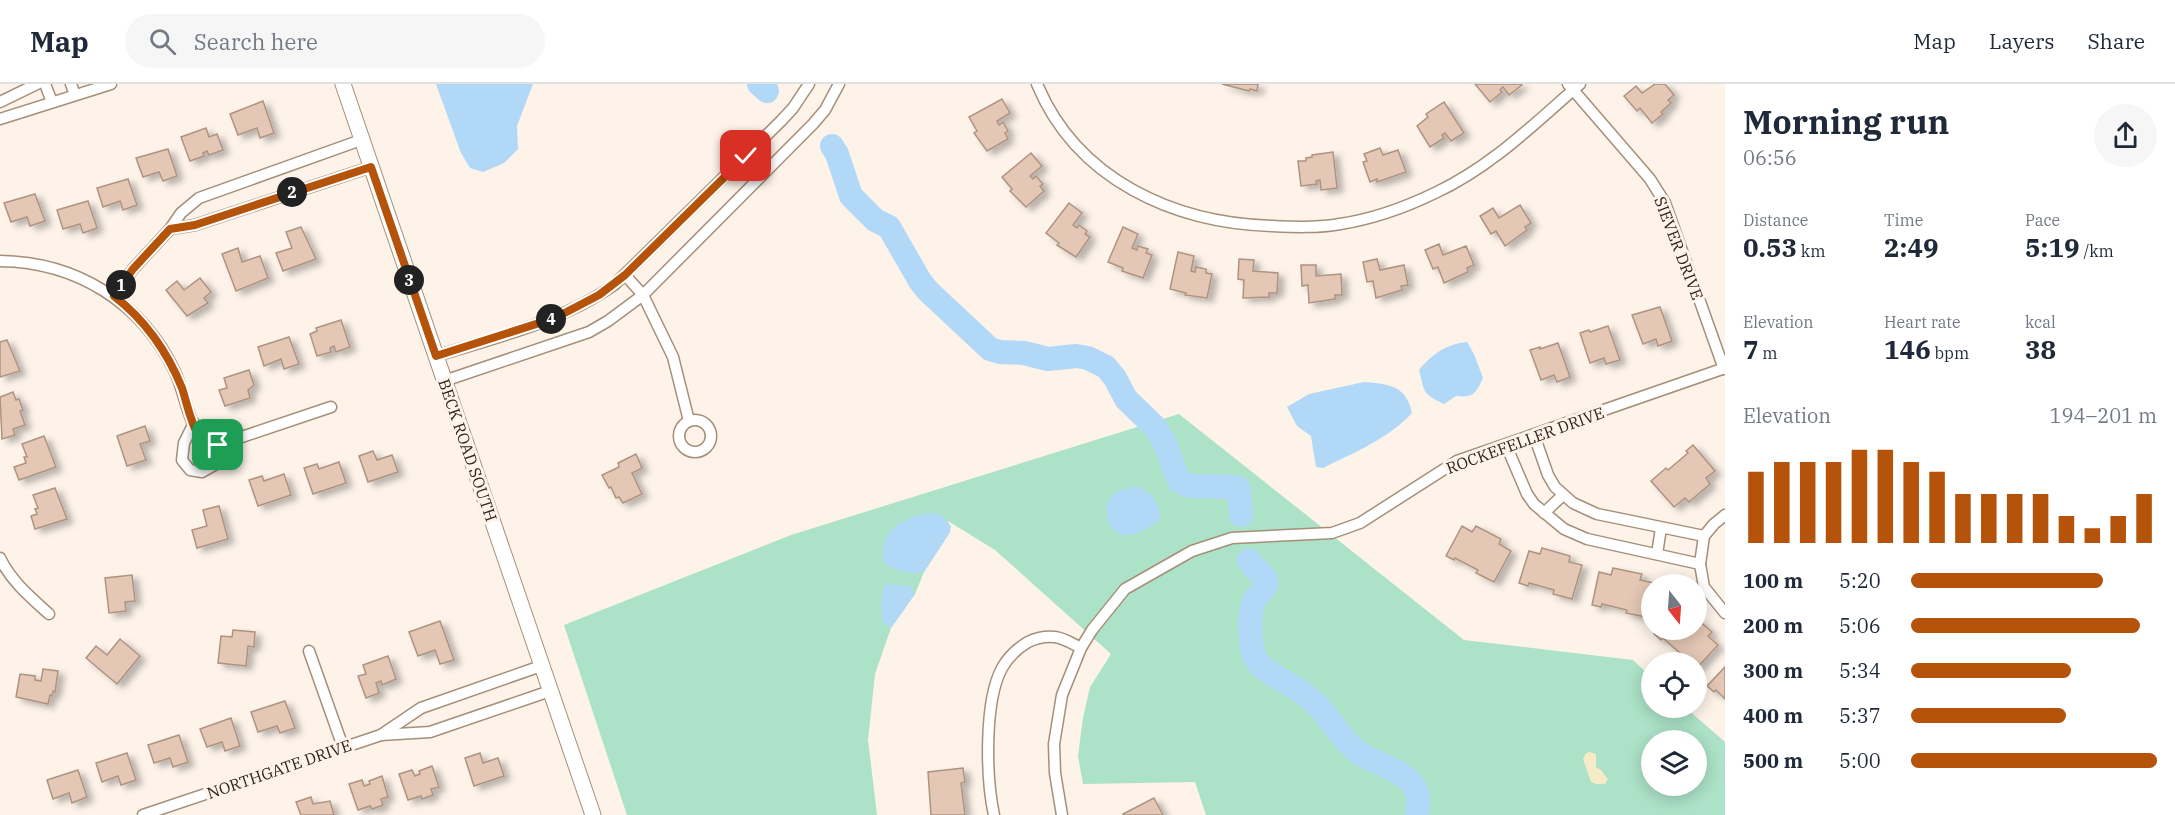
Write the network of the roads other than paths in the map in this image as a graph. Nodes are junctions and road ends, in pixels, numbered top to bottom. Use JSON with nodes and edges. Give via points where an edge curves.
{"nodes":[{"id":1,"x":37,"y":84,"type":"edge"},
{"id":2,"x":45,"y":84,"type":"edge"},
{"id":3,"x":71,"y":84,"type":"edge"},
{"id":4,"x":111,"y":84,"type":"edge"},
{"id":5,"x":343,"y":84,"type":"edge"},
{"id":6,"x":809,"y":84,"type":"edge"},
{"id":7,"x":839,"y":84,"type":"edge"},
{"id":8,"x":1037,"y":84,"type":"edge"},
{"id":9,"x":1574,"y":86,"type":"edge"},
{"id":10,"x":75,"y":95,"type":"junction"},
{"id":11,"x":0,"y":102,"type":"edge"},
{"id":12,"x":52,"y":102,"type":"junction"},
{"id":13,"x":0,"y":119,"type":"edge"},
{"id":14,"x":361,"y":140,"type":"junction"},
{"id":15,"x":371,"y":167,"type":"junction"},
{"id":16,"x":170,"y":229,"type":"junction"},
{"id":17,"x":0,"y":261,"type":"edge"},
{"id":18,"x":625,"y":275,"type":"junction"},
{"id":19,"x":643,"y":295,"type":"junction"},
{"id":20,"x":114,"y":296,"type":"junction"},
{"id":21,"x":436,"y":356,"type":"junction"},
{"id":22,"x":1724,"y":369,"type":"edge"},
{"id":23,"x":444,"y":381,"type":"junction"},
{"id":24,"x":331,"y":407,"type":"dead end"},
{"id":25,"x":689,"y":421,"type":"dead end"},
{"id":26,"x":194,"y":423,"type":"junction"},
{"id":27,"x":1534,"y":435,"type":"junction"},
{"id":28,"x":229,"y":442,"type":"junction"},
{"id":29,"x":1506,"y":445,"type":"junction"},
{"id":30,"x":1563,"y":495,"type":"junction"},
{"id":31,"x":1544,"y":513,"type":"junction"},
{"id":32,"x":1725,"y":515,"type":"edge"},
{"id":33,"x":1661,"y":528,"type":"junction"},
{"id":34,"x":1704,"y":536,"type":"junction"},
{"id":35,"x":1657,"y":554,"type":"junction"},
{"id":36,"x":0,"y":558,"type":"edge"},
{"id":37,"x":1700,"y":564,"type":"junction"},
{"id":38,"x":1725,"y":613,"type":"edge"},
{"id":39,"x":49,"y":614,"type":"dead end"},
{"id":40,"x":1081,"y":648,"type":"junction"},
{"id":41,"x":309,"y":651,"type":"dead end"},
{"id":42,"x":541,"y":666,"type":"junction"},
{"id":43,"x":550,"y":691,"type":"junction"},
{"id":44,"x":381,"y":735,"type":"junction"},
{"id":45,"x":343,"y":747,"type":"junction"},
{"id":46,"x":143,"y":815,"type":"edge"},
{"id":47,"x":593,"y":815,"type":"edge"},
{"id":48,"x":994,"y":815,"type":"edge"},
{"id":49,"x":1062,"y":815,"type":"edge"}],
"edges":[{"from":1,"to":11,"type":"street"},
{"from":2,"to":12,"type":"street"},
{"from":3,"to":10,"type":"street"},
{"from":4,"to":10,"type":"street"},
{"from":5,"to":14,"type":"main road","name":"BECK ROAD SOUTH"},
{"from":6,"to":18,"type":"street","via":[[781,121]]},
{"from":7,"to":19,"type":"street","via":[[813,124]]},
{"from":8,"to":9,"type":"street","via":[[1058,122],[1081,150],[1141,195],[1203,218],[1289,227],[1340,224],[1433,195],[1478,170],[1524,134]]},
{"from":9,"to":22,"type":"street","name":"SIEVER DRIVE","via":[[1665,203]]},
{"from":10,"to":12,"type":"street"},
{"from":12,"to":13,"type":"street"},
{"from":14,"to":15,"type":"main road","name":"BECK ROAD SOUTH"},
{"from":14,"to":16,"type":"street","via":[[199,198]]},
{"from":15,"to":16,"type":"street","via":[[195,225]]},
{"from":15,"to":21,"type":"main road","name":"BECK ROAD SOUTH"},
{"from":16,"to":20,"type":"street"},
{"from":17,"to":20,"type":"street","via":[[69,272]]},
{"from":18,"to":19,"type":"street"},
{"from":18,"to":21,"type":"street","via":[[568,312]]},
{"from":19,"to":23,"type":"street","via":[[589,332]]},
{"from":19,"to":25,"type":"street","via":[[673,357]]},
{"from":20,"to":26,"type":"street","via":[[137,316],[166,356]]},
{"from":21,"to":23,"type":"main road","name":"BECK ROAD SOUTH"},
{"from":22,"to":27,"type":"street","name":"ROCKEFELLER DRIVE"},
{"from":23,"to":42,"type":"main road","name":"BECK ROAD SOUTH"},
{"from":24,"to":28,"type":"street"},
{"from":26,"to":28,"type":"street","via":[[205,442]]},
{"from":26,"to":28,"type":"street","via":[[184,443],[182,460],[190,470],[202,472],[216,464]]},
{"from":27,"to":29,"type":"street","name":"ROCKEFELLER DRIVE"},
{"from":27,"to":30,"type":"street","via":[[1548,475]]},
{"from":29,"to":31,"type":"street","via":[[1527,494]]},
{"from":29,"to":40,"type":"street","name":"ROCKEFELLER DRIVE","via":[[1457,462],[1360,523],[1332,533],[1232,538],[1192,551],[1125,589]]},
{"from":30,"to":31,"type":"street"},
{"from":30,"to":33,"type":"street","via":[[1585,510]]},
{"from":31,"to":35,"type":"street","via":[[1564,529],[1587,539]]},
{"from":32,"to":34,"type":"street"},
{"from":33,"to":34,"type":"street"},
{"from":33,"to":35,"type":"street"},
{"from":34,"to":37,"type":"street"},
{"from":35,"to":37,"type":"street"},
{"from":36,"to":39,"type":"street","via":[[22,589]]},
{"from":37,"to":38,"type":"street","via":[[1704,587]]},
{"from":40,"to":48,"type":"street","via":[[1057,637],[1040,638],[1018,648],[1002,668],[988,736]]},
{"from":40,"to":49,"type":"street","name":"ROCKEFELLER DRIVE","via":[[1056,720],[1055,773]]},
{"from":41,"to":45,"type":"street"},
{"from":42,"to":43,"type":"main road","name":"BECK ROAD SOUTH"},
{"from":42,"to":44,"type":"street","name":"NORTHGATE DRIVE","via":[[421,708]]},
{"from":43,"to":44,"type":"street","name":"NORTHGATE DRIVE","via":[[430,732]]},
{"from":43,"to":47,"type":"main road","name":"BECK ROAD SOUTH"},
{"from":44,"to":45,"type":"street","name":"NORTHGATE DRIVE"},
{"from":45,"to":46,"type":"street","name":"NORTHGATE DRIVE"}]}
